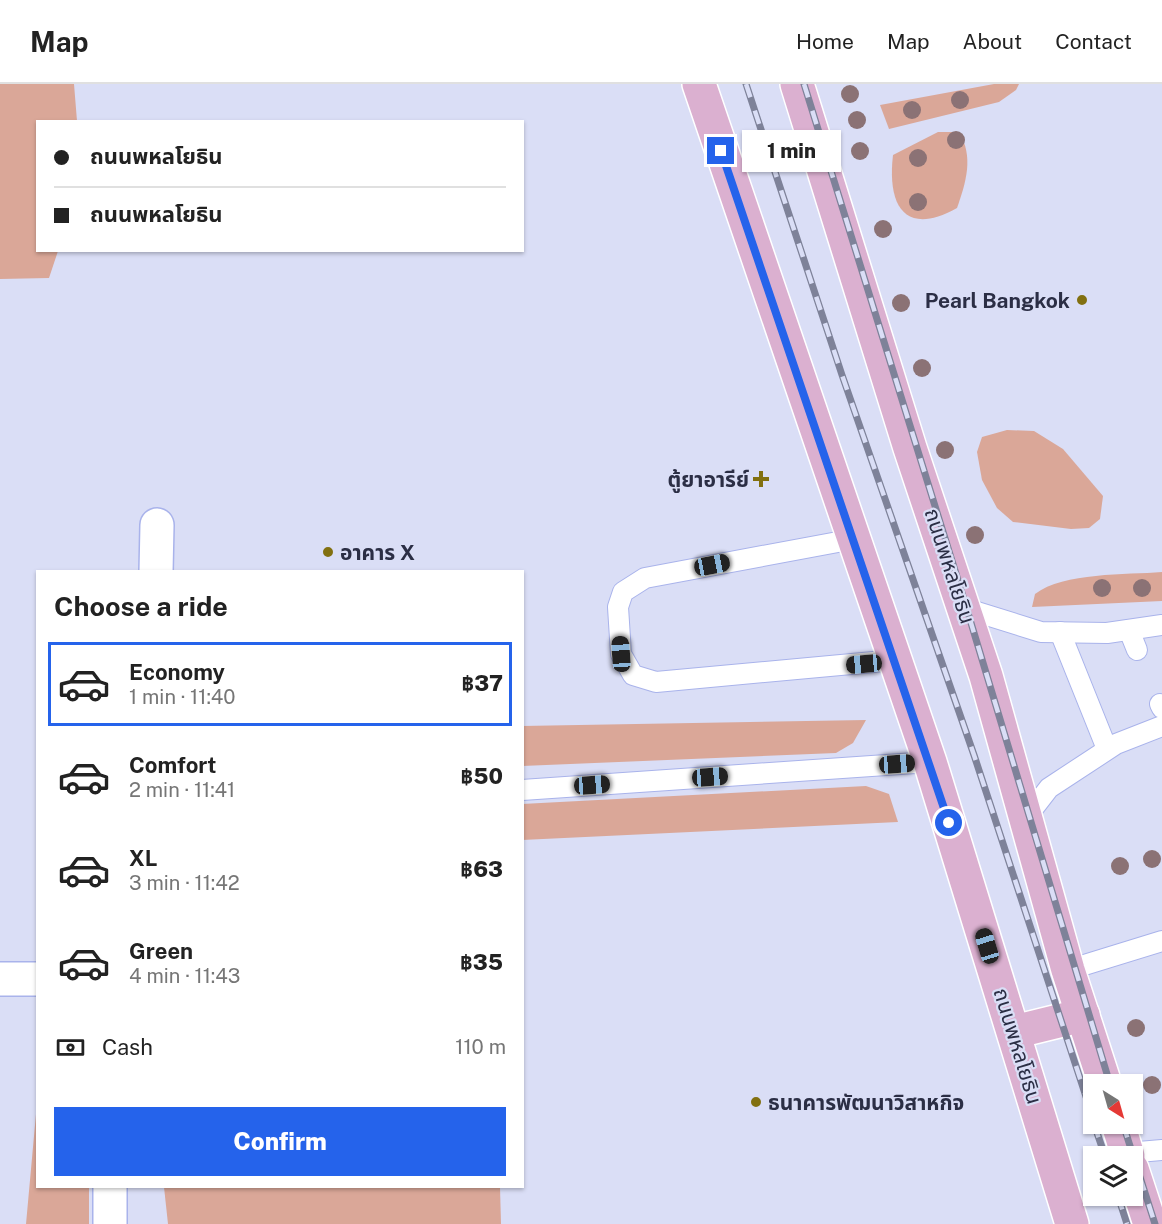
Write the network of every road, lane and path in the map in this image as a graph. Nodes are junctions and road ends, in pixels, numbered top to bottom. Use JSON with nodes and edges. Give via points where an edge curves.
{"nodes":[{"id":1,"x":699,"y":84,"type":"edge"},
{"id":2,"x":797,"y":84,"type":"edge"},
{"id":3,"x":157,"y":525,"type":"dead end"},
{"id":4,"x":854,"y":539,"type":"junction"},
{"id":5,"x":156,"y":570,"type":"edge"},
{"id":6,"x":964,"y":608,"type":"junction"},
{"id":7,"x":1162,"y":625,"type":"edge"},
{"id":8,"x":1129,"y":630,"type":"junction"},
{"id":9,"x":1060,"y":632,"type":"junction"},
{"id":10,"x":1137,"y":650,"type":"dead end"},
{"id":11,"x":895,"y":660,"type":"junction"},
{"id":12,"x":1162,"y":726,"type":"edge"},
{"id":13,"x":1107,"y":750,"type":"junction"},
{"id":14,"x":930,"y":762,"type":"junction"},
{"id":15,"x":524,"y":790,"type":"edge"},
{"id":16,"x":1026,"y":819,"type":"junction"},
{"id":17,"x":1162,"y":941,"type":"edge"},
{"id":18,"x":1068,"y":970,"type":"junction"},
{"id":19,"x":36,"y":978,"type":"edge"},
{"id":20,"x":0,"y":979,"type":"edge"},
{"id":21,"x":1083,"y":1015,"type":"junction"},
{"id":22,"x":1014,"y":1032,"type":"junction"},
{"id":23,"x":1102,"y":1074,"type":"edge"},
{"id":24,"x":1162,"y":1150,"type":"edge"},
{"id":25,"x":1143,"y":1151,"type":"edge"},
{"id":26,"x":110,"y":1188,"type":"edge"},
{"id":27,"x":1143,"y":1203,"type":"edge"},
{"id":28,"x":110,"y":1224,"type":"edge"},
{"id":29,"x":1072,"y":1224,"type":"edge"},
{"id":30,"x":1150,"y":1224,"type":"edge"}],
"edges":[{"from":1,"to":4,"type":"main road","name":"ถนนพหลโยธิน"},
{"from":2,"to":6,"type":"main road","name":"ถนนพหลโยธิน"},
{"from":3,"to":5,"type":"street"},
{"from":4,"to":11,"type":"main road","name":"ถนนพหลโยธิน"},
{"from":4,"to":11,"type":"lane","via":[[645,578],[623,592],[618,607],[621,654],[633,675],[656,682]]},
{"from":6,"to":9,"type":"lane","via":[[1041,632]]},
{"from":6,"to":16,"type":"main road","name":"ถนนพหลโยธิน"},
{"from":7,"to":8,"type":"lane"},
{"from":8,"to":9,"type":"lane"},
{"from":8,"to":10,"type":"lane"},
{"from":9,"to":13,"type":"lane"},
{"from":11,"to":14,"type":"main road","name":"ถนนพหลโยธิน"},
{"from":12,"to":13,"type":"lane"},
{"from":13,"to":16,"type":"lane","via":[[1049,788]]},
{"from":14,"to":15,"type":"lane"},
{"from":14,"to":22,"type":"main road","name":"ถนนพหลโยธิน"},
{"from":16,"to":18,"type":"main road","name":"ถนนพหลโยธิน"},
{"from":17,"to":18,"type":"lane"},
{"from":18,"to":21,"type":"main road","name":"ถนนพหลโยธิน"},
{"from":19,"to":20,"type":"street"},
{"from":21,"to":22,"type":"main road"},
{"from":21,"to":23,"type":"main road","name":"ถนนพหลโยธิน"},
{"from":22,"to":29,"type":"main road","name":"ถนนพหลโยธิน"},
{"from":24,"to":25,"type":"lane"},
{"from":26,"to":28,"type":"street"},
{"from":27,"to":30,"type":"main road"}]}
